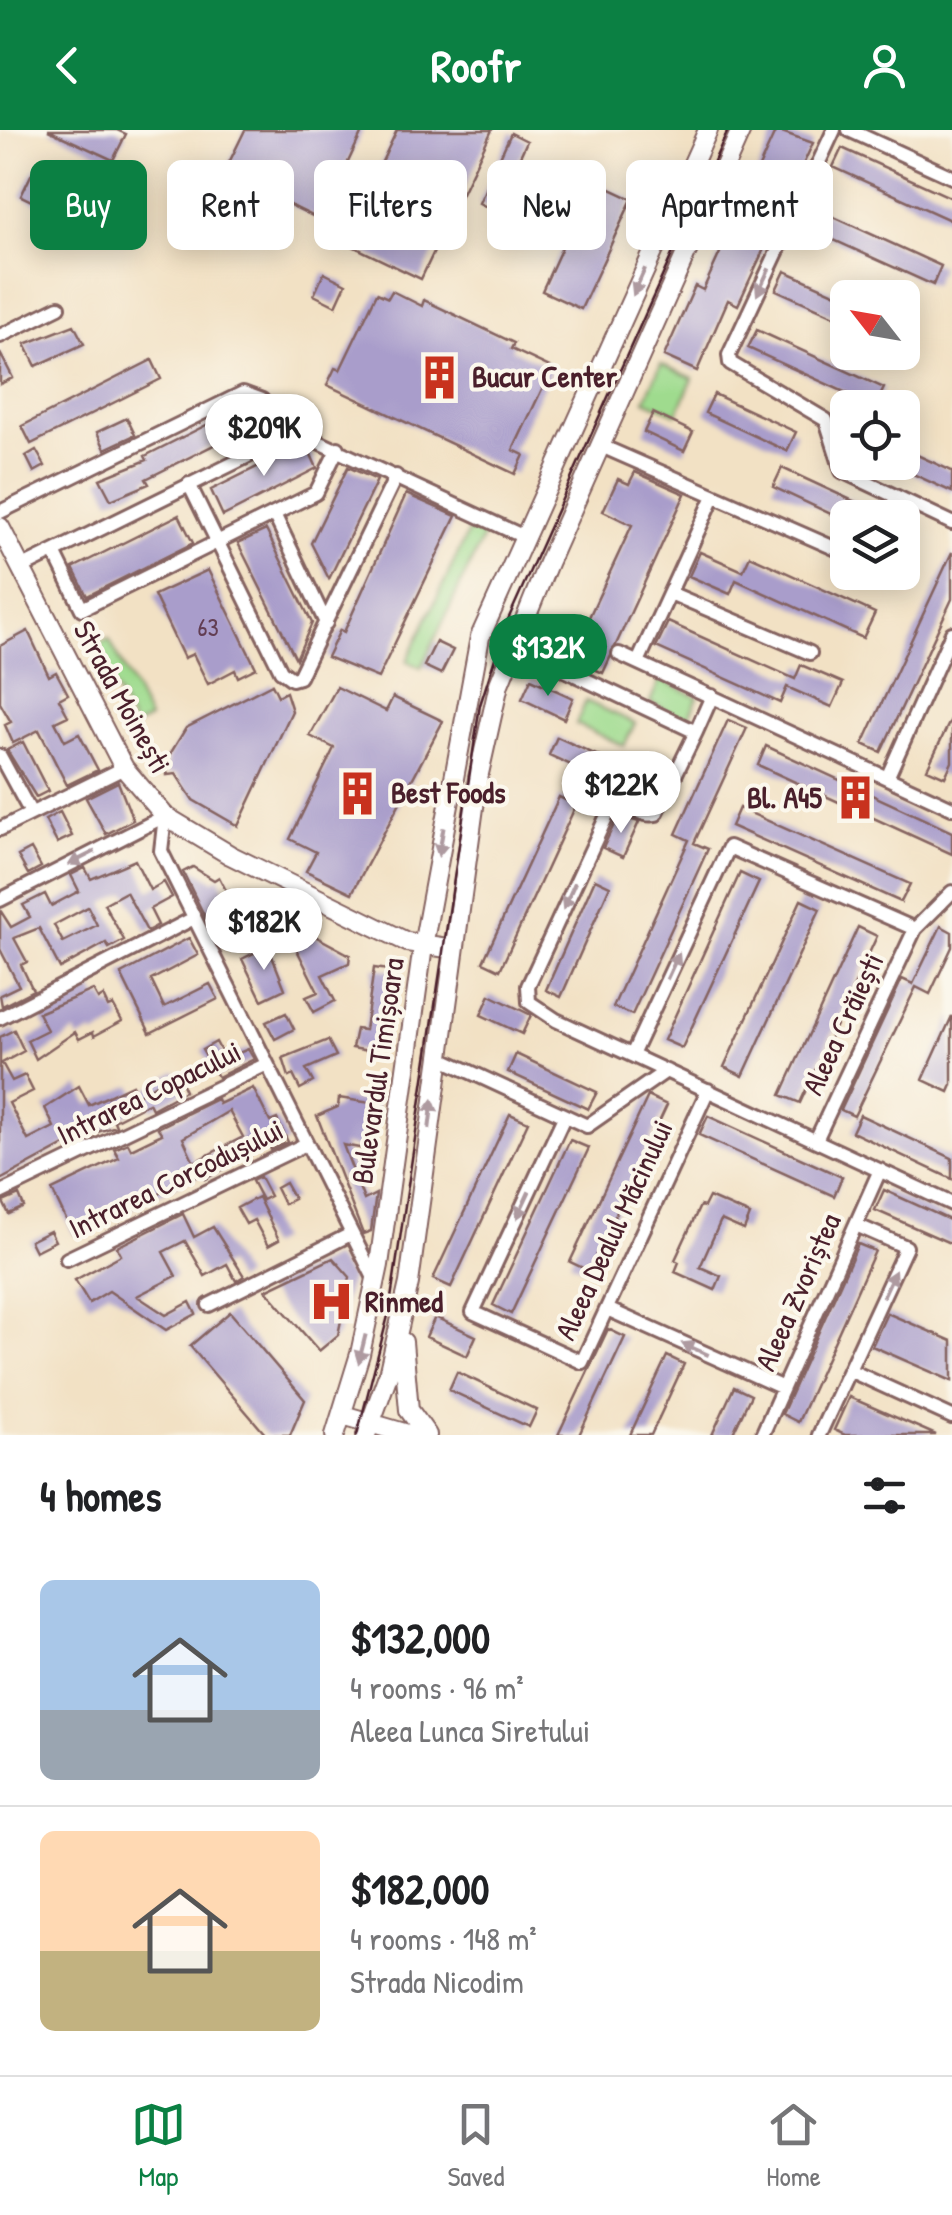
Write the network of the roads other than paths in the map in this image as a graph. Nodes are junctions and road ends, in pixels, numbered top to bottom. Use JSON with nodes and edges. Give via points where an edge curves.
{"nodes":[{"id":1,"x":708,"y":130,"type":"edge"},
{"id":2,"x":741,"y":130,"type":"edge"},
{"id":3,"x":834,"y":130,"type":"edge"},
{"id":4,"x":849,"y":130,"type":"edge"},
{"id":5,"x":952,"y":177,"type":"edge"},
{"id":6,"x":59,"y":307,"type":"dead end"},
{"id":7,"x":0,"y":336,"type":"edge"},
{"id":8,"x":268,"y":412,"type":"dead end"},
{"id":9,"x":600,"y":446,"type":"junction"},
{"id":10,"x":338,"y":448,"type":"junction"},
{"id":11,"x":396,"y":476,"type":"junction"},
{"id":12,"x":189,"y":484,"type":"junction"},
{"id":13,"x":714,"y":496,"type":"junction"},
{"id":14,"x":896,"y":498,"type":"joint"},
{"id":15,"x":0,"y":512,"type":"edge"},
{"id":16,"x":274,"y":514,"type":"junction"},
{"id":17,"x":952,"y":524,"type":"edge"},
{"id":18,"x":0,"y":528,"type":"edge"},
{"id":19,"x":522,"y":536,"type":"junction"},
{"id":20,"x":217,"y":542,"type":"junction"},
{"id":21,"x":830,"y":546,"type":"edge"},
{"id":22,"x":54,"y":552,"type":"junction"},
{"id":23,"x":21,"y":568,"type":"junction"},
{"id":24,"x":670,"y":593,"type":"junction"},
{"id":25,"x":326,"y":623,"type":"junction"},
{"id":26,"x":952,"y":633,"type":"edge"},
{"id":27,"x":480,"y":637,"type":"junction"},
{"id":28,"x":512,"y":646,"type":"junction"},
{"id":29,"x":810,"y":653,"type":"dead end"},
{"id":30,"x":620,"y":654,"type":"dead end"},
{"id":31,"x":638,"y":662,"type":"junction"},
{"id":32,"x":712,"y":696,"type":"junction"},
{"id":33,"x":463,"y":712,"type":"junction"},
{"id":34,"x":490,"y":717,"type":"junction"},
{"id":35,"x":696,"y":732,"type":"junction"},
{"id":36,"x":0,"y":756,"type":"edge"},
{"id":37,"x":124,"y":768,"type":"junction"},
{"id":38,"x":887,"y":778,"type":"junction"},
{"id":39,"x":952,"y":808,"type":"edge"},
{"id":40,"x":31,"y":813,"type":"junction"},
{"id":41,"x":165,"y":816,"type":"junction"},
{"id":42,"x":0,"y":829,"type":"edge"},
{"id":43,"x":952,"y":892,"type":"edge"},
{"id":44,"x":0,"y":900,"type":"edge"},
{"id":45,"x":194,"y":918,"type":"junction"},
{"id":46,"x":915,"y":929,"type":"junction"},
{"id":47,"x":423,"y":946,"type":"junction"},
{"id":48,"x":454,"y":950,"type":"junction"},
{"id":49,"x":0,"y":1018,"type":"edge"},
{"id":50,"x":632,"y":1054,"type":"junction"},
{"id":51,"x":438,"y":1057,"type":"junction"},
{"id":52,"x":266,"y":1064,"type":"junction"},
{"id":53,"x":666,"y":1071,"type":"junction"},
{"id":54,"x":708,"y":1090,"type":"junction"},
{"id":55,"x":564,"y":1116,"type":"junction"},
{"id":56,"x":816,"y":1140,"type":"junction"},
{"id":57,"x":306,"y":1144,"type":"junction"},
{"id":58,"x":880,"y":1170,"type":"junction"},
{"id":59,"x":0,"y":1192,"type":"edge"},
{"id":60,"x":952,"y":1204,"type":"edge"},
{"id":61,"x":856,"y":1225,"type":"junction"},
{"id":62,"x":351,"y":1234,"type":"junction"},
{"id":63,"x":67,"y":1259,"type":"dead end"},
{"id":64,"x":376,"y":1282,"type":"junction"},
{"id":65,"x":209,"y":1306,"type":"dead end"},
{"id":66,"x":606,"y":1310,"type":"junction"},
{"id":67,"x":403,"y":1315,"type":"junction"},
{"id":68,"x":849,"y":1370,"type":"junction"},
{"id":69,"x":783,"y":1388,"type":"junction"},
{"id":70,"x":952,"y":1417,"type":"edge"},
{"id":71,"x":342,"y":1429,"type":"edge"},
{"id":72,"x":368,"y":1429,"type":"edge"},
{"id":73,"x":412,"y":1435,"type":"edge"},
{"id":74,"x":427,"y":1435,"type":"edge"},
{"id":75,"x":762,"y":1435,"type":"edge"},
{"id":76,"x":819,"y":1435,"type":"edge"}],
"edges":[{"from":1,"to":19,"type":"main road","name":"Bulevardul Timișoara","one_way":true},
{"from":2,"to":9,"type":"main road","name":"Bulevardul Timișoara"},
{"from":3,"to":14,"type":"street","one_way":true,"via":[[730,363],[826,420],[837,467]]},
{"from":4,"to":5,"type":"street"},
{"from":6,"to":7,"type":"street"},
{"from":8,"to":15,"type":"street","via":[[262,400],[244,393]]},
{"from":9,"to":13,"type":"street"},
{"from":9,"to":28,"type":"main road","name":"Bulevardul Timișoara"},
{"from":10,"to":11,"type":"street"},
{"from":10,"to":12,"type":"street","via":[[290,434]]},
{"from":10,"to":16,"type":"street","via":[[316,492]]},
{"from":11,"to":19,"type":"street"},
{"from":11,"to":25,"type":"street"},
{"from":12,"to":20,"type":"street"},
{"from":12,"to":22,"type":"street"},
{"from":13,"to":21,"type":"street"},
{"from":13,"to":24,"type":"street"},
{"from":14,"to":17,"type":"street"},
{"from":16,"to":20,"type":"street"},
{"from":16,"to":25,"type":"street"},
{"from":18,"to":23,"type":"main road","name":"Strada Moinești"},
{"from":19,"to":27,"type":"main road","name":"Bulevardul Timișoara"},
{"from":20,"to":22,"type":"street","via":[[82,609]]},
{"from":20,"to":25,"type":"street","via":[[285,676],[300,676]]},
{"from":22,"to":23,"type":"street"},
{"from":23,"to":37,"type":"main road","name":"Strada Moinești"},
{"from":24,"to":29,"type":"street"},
{"from":24,"to":31,"type":"street"},
{"from":26,"to":38,"type":"street"},
{"from":27,"to":28,"type":"main road","via":[[495,656]]},
{"from":27,"to":33,"type":"main road","name":"Bulevardul Timișoara"},
{"from":28,"to":34,"type":"main road","name":"Bulevardul Timișoara"},
{"from":28,"to":35,"type":"street"},
{"from":30,"to":31,"type":"street"},
{"from":31,"to":32,"type":"street"},
{"from":32,"to":35,"type":"street"},
{"from":32,"to":38,"type":"street"},
{"from":33,"to":34,"type":"main road","via":[[480,705]]},
{"from":33,"to":47,"type":"main road","name":"Bulevardul Timișoara","one_way":true},
{"from":34,"to":48,"type":"main road","name":"Bulevardul Timișoara"},
{"from":35,"to":50,"type":"street","one_way":true,"via":[[656,814],[616,805],[606,815],[528,986],[529,1002],[556,1020]]},
{"from":36,"to":40,"type":"street"},
{"from":37,"to":40,"type":"street"},
{"from":37,"to":41,"type":"main road","name":"Strada Moinești"},
{"from":38,"to":39,"type":"street"},
{"from":40,"to":42,"type":"street"},
{"from":41,"to":44,"type":"street","one_way":true},
{"from":41,"to":45,"type":"street","via":[[162,851]]},
{"from":41,"to":47,"type":"main road","name":"Strada Moinești","via":[[230,855]]},
{"from":43,"to":46,"type":"street","name":"Aleea Crăiești"},
{"from":45,"to":49,"type":"street"},
{"from":45,"to":52,"type":"street"},
{"from":50,"to":46,"type":"street","name":"Aleea Crăiești","one_way":true,"via":[[729,846]]},
{"from":46,"to":56,"type":"street","name":"Aleea Crăiești"},
{"from":47,"to":48,"type":"main road","name":"Strada Moinești"},
{"from":47,"to":64,"type":"main road","name":"Bulevardul Timișoara"},
{"from":48,"to":51,"type":"main road","name":"Bulevardul Timișoara"},
{"from":50,"to":53,"type":"street"},
{"from":51,"to":55,"type":"street"},
{"from":67,"to":51,"type":"main road","name":"Bulevardul Timișoara","one_way":true},
{"from":52,"to":57,"type":"street"},
{"from":52,"to":59,"type":"street","name":"Intrarea Copacului"},
{"from":53,"to":54,"type":"street"},
{"from":53,"to":55,"type":"street","name":"Aleea Dealul Măcinului","via":[[592,1124]]},
{"from":54,"to":56,"type":"street"},
{"from":54,"to":66,"type":"street","name":"Aleea Dealul Măcinului"},
{"from":55,"to":66,"type":"street","name":"Aleea Dealul Măcinului","one_way":true,"via":[[473,1312],[582,1362]]},
{"from":56,"to":58,"type":"street"},
{"from":57,"to":62,"type":"street"},
{"from":57,"to":63,"type":"street","name":"Intrarea Corcodușului"},
{"from":58,"to":60,"type":"street"},
{"from":58,"to":61,"type":"street","name":"Aleea Zvoriștea"},
{"from":68,"to":61,"type":"street","one_way":true,"via":[[906,1247]]},
{"from":61,"to":69,"type":"street","name":"Aleea Zvoriștea"},
{"from":62,"to":64,"type":"street"},
{"from":62,"to":65,"type":"street"},
{"from":64,"to":71,"type":"main road","name":"Bulevardul Timișoara","one_way":true},
{"from":69,"to":66,"type":"street","one_way":true},
{"from":67,"to":72,"type":"main road","name":"Bulevardul Timișoara"},
{"from":67,"to":74,"type":"main road","via":[[406,1398]]},
{"from":68,"to":70,"type":"street"},
{"from":68,"to":76,"type":"street"},
{"from":69,"to":75,"type":"street","name":"Aleea Zvoriștea"},
{"from":71,"to":72,"type":"main road"},
{"from":72,"to":73,"type":"main road"}]}
